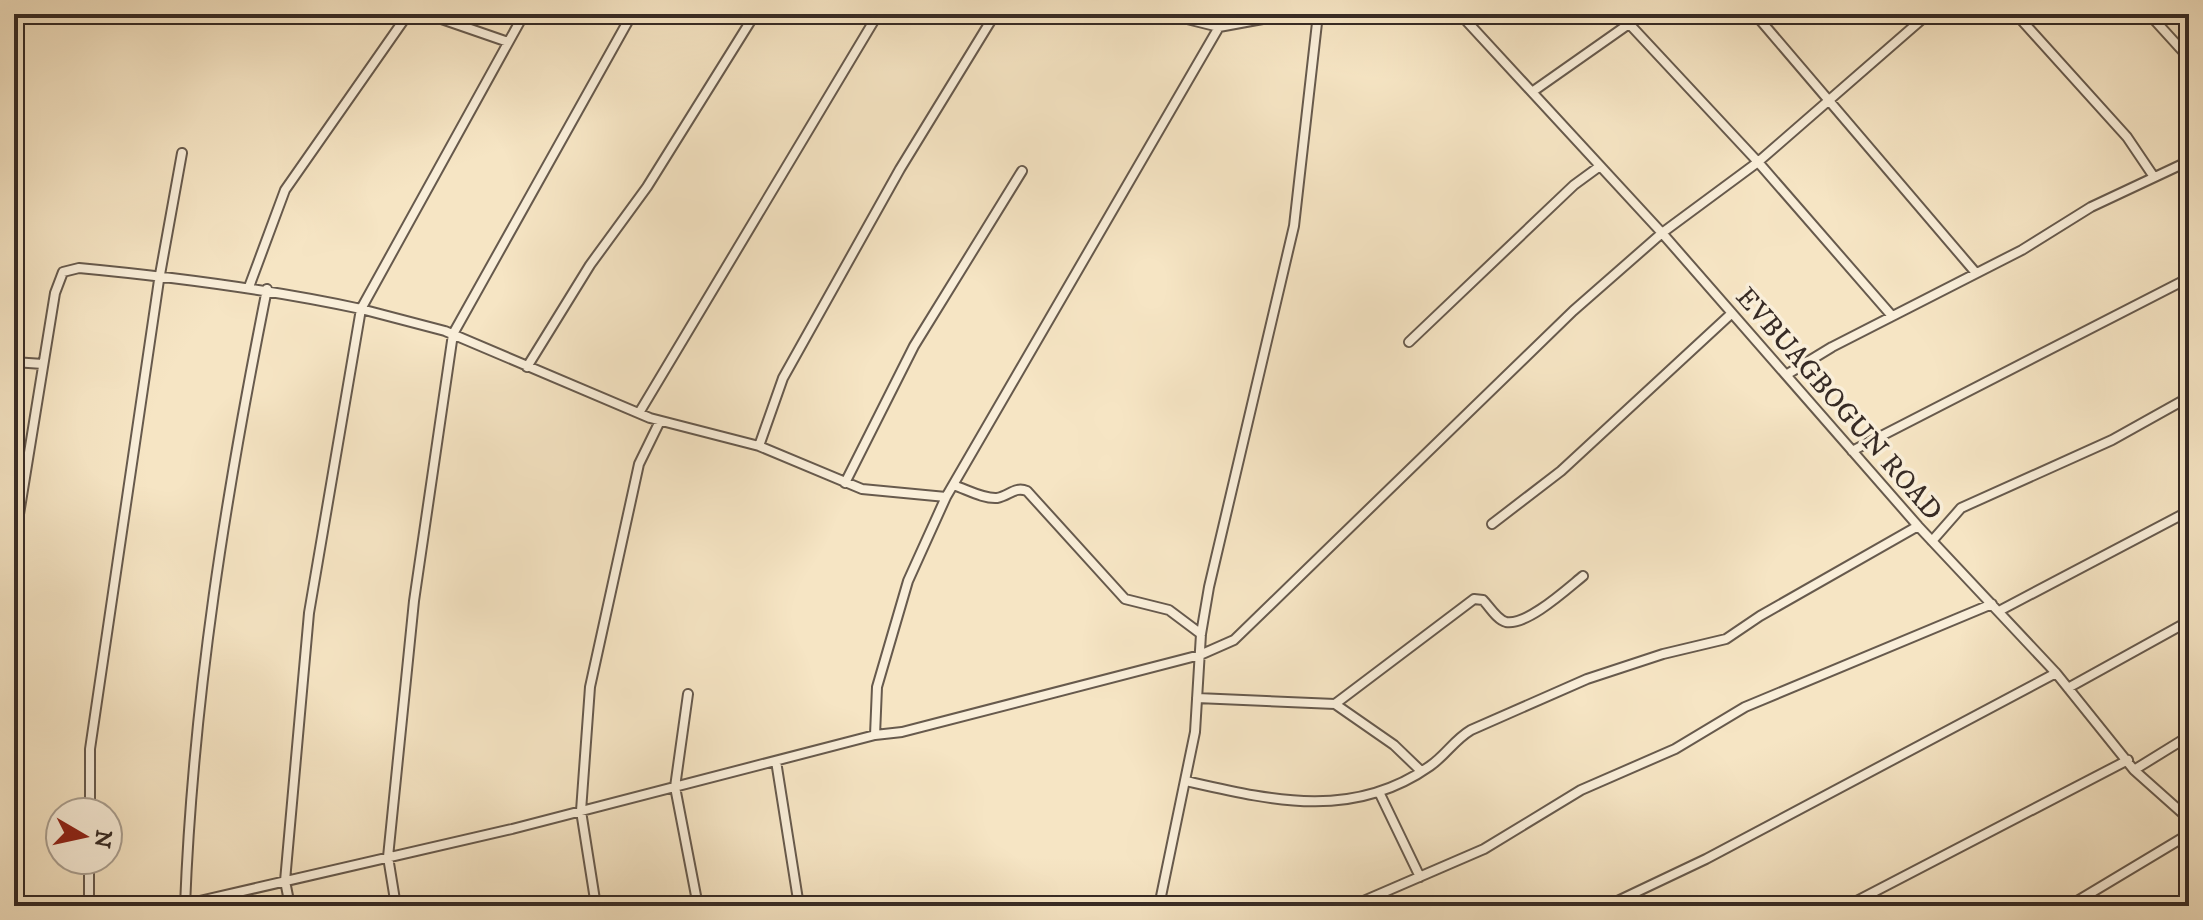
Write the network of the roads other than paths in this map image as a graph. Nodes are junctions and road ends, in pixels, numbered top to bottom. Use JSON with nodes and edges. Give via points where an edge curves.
{"nodes":[{"id":1,"x":408,"y":14,"type":"edge"},
{"id":2,"x":427,"y":14,"type":"edge"},
{"id":3,"x":524,"y":14,"type":"edge"},
{"id":4,"x":632,"y":14,"type":"edge"},
{"id":5,"x":755,"y":14,"type":"edge"},
{"id":6,"x":878,"y":14,"type":"edge"},
{"id":7,"x":995,"y":14,"type":"edge"},
{"id":8,"x":1167,"y":14,"type":"edge"},
{"id":9,"x":1290,"y":14,"type":"edge"},
{"id":10,"x":1318,"y":14,"type":"edge"},
{"id":11,"x":1460,"y":14,"type":"edge"},
{"id":12,"x":1620,"y":14,"type":"edge"},
{"id":13,"x":1643,"y":14,"type":"edge"},
{"id":14,"x":1755,"y":14,"type":"edge"},
{"id":15,"x":1928,"y":14,"type":"edge"},
{"id":16,"x":2016,"y":14,"type":"edge"},
{"id":17,"x":2149,"y":14,"type":"edge"},
{"id":18,"x":1629,"y":24,"type":"junction"},
{"id":19,"x":1219,"y":27,"type":"junction"},
{"id":20,"x":508,"y":42,"type":"junction"},
{"id":21,"x":2189,"y":58,"type":"edge"},
{"id":22,"x":1532,"y":92,"type":"junction"},
{"id":23,"x":1829,"y":99,"type":"junction"},
{"id":24,"x":182,"y":153,"type":"dead end"},
{"id":25,"x":2189,"y":161,"type":"edge"},
{"id":26,"x":1758,"y":162,"type":"junction"},
{"id":27,"x":1600,"y":166,"type":"junction"},
{"id":28,"x":1022,"y":171,"type":"dead end"},
{"id":29,"x":2154,"y":177,"type":"junction"},
{"id":30,"x":1662,"y":233,"type":"junction"},
{"id":31,"x":1976,"y":273,"type":"junction"},
{"id":32,"x":160,"y":276,"type":"junction"},
{"id":33,"x":2189,"y":278,"type":"edge"},
{"id":34,"x":249,"y":287,"type":"junction"},
{"id":35,"x":267,"y":289,"type":"junction"},
{"id":36,"x":361,"y":309,"type":"junction"},
{"id":37,"x":1732,"y":313,"type":"junction"},
{"id":38,"x":1892,"y":316,"type":"junction"},
{"id":39,"x":453,"y":334,"type":"junction"},
{"id":40,"x":1409,"y":342,"type":"dead end"},
{"id":41,"x":14,"y":362,"type":"edge"},
{"id":42,"x":43,"y":364,"type":"junction"},
{"id":43,"x":527,"y":367,"type":"junction"},
{"id":44,"x":1786,"y":375,"type":"junction"},
{"id":45,"x":2189,"y":397,"type":"edge"},
{"id":46,"x":639,"y":413,"type":"junction"},
{"id":47,"x":660,"y":421,"type":"junction"},
{"id":48,"x":759,"y":446,"type":"junction"},
{"id":49,"x":1852,"y":451,"type":"junction"},
{"id":50,"x":845,"y":483,"type":"junction"},
{"id":51,"x":953,"y":485,"type":"junction"},
{"id":52,"x":946,"y":497,"type":"junction"},
{"id":53,"x":2189,"y":511,"type":"edge"},
{"id":54,"x":1492,"y":524,"type":"dead end"},
{"id":55,"x":1918,"y":526,"type":"junction"},
{"id":56,"x":1932,"y":541,"type":"junction"},
{"id":57,"x":14,"y":545,"type":"edge"},
{"id":58,"x":1583,"y":576,"type":"dead end"},
{"id":59,"x":1996,"y":607,"type":"junction"},
{"id":60,"x":2189,"y":621,"type":"edge"},
{"id":61,"x":1201,"y":634,"type":"junction"},
{"id":62,"x":1200,"y":655,"type":"junction"},
{"id":63,"x":2056,"y":673,"type":"junction"},
{"id":64,"x":2068,"y":688,"type":"junction"},
{"id":65,"x":688,"y":694,"type":"dead end"},
{"id":66,"x":1197,"y":698,"type":"junction"},
{"id":67,"x":1335,"y":704,"type":"junction"},
{"id":68,"x":875,"y":735,"type":"junction"},
{"id":69,"x":2189,"y":736,"type":"edge"},
{"id":70,"x":2128,"y":760,"type":"junction"},
{"id":71,"x":776,"y":761,"type":"junction"},
{"id":72,"x":2134,"y":770,"type":"junction"},
{"id":73,"x":1421,"y":771,"type":"junction"},
{"id":74,"x":1186,"y":781,"type":"junction"},
{"id":75,"x":675,"y":787,"type":"junction"},
{"id":76,"x":1379,"y":792,"type":"junction"},
{"id":77,"x":90,"y":796,"type":"edge"},
{"id":78,"x":581,"y":811,"type":"junction"},
{"id":79,"x":2189,"y":819,"type":"edge"},
{"id":80,"x":2189,"y":834,"type":"edge"},
{"id":81,"x":388,"y":857,"type":"junction"},
{"id":82,"x":89,"y":876,"type":"edge"},
{"id":83,"x":1420,"y":877,"type":"junction"},
{"id":84,"x":285,"y":881,"type":"junction"},
{"id":85,"x":183,"y":905,"type":"edge"},
{"id":86,"x":89,"y":906,"type":"edge"},
{"id":87,"x":290,"y":906,"type":"edge"},
{"id":88,"x":396,"y":906,"type":"edge"},
{"id":89,"x":596,"y":906,"type":"edge"},
{"id":90,"x":698,"y":906,"type":"edge"},
{"id":91,"x":799,"y":906,"type":"edge"},
{"id":92,"x":1159,"y":906,"type":"edge"},
{"id":93,"x":1352,"y":906,"type":"edge"},
{"id":94,"x":1607,"y":906,"type":"edge"},
{"id":95,"x":1847,"y":906,"type":"edge"},
{"id":96,"x":2069,"y":906,"type":"edge"}],
"edges":[{"from":1,"to":34,"type":"street","via":[[290,183]]},
{"from":2,"to":20,"type":"street"},
{"from":3,"to":20,"type":"street"},
{"from":4,"to":39,"type":"street"},
{"from":5,"to":43,"type":"street"},
{"from":6,"to":46,"type":"street"},
{"from":7,"to":48,"type":"street","via":[[900,169],[783,378]]},
{"from":8,"to":19,"type":"street"},
{"from":9,"to":19,"type":"street"},
{"from":10,"to":61,"type":"street","via":[[1294,226]]},
{"from":11,"to":22,"type":"street","name":"EVBUAGBOGUN ROAD"},
{"from":12,"to":18,"type":"street"},
{"from":13,"to":18,"type":"street"},
{"from":14,"to":23,"type":"street"},
{"from":15,"to":23,"type":"street"},
{"from":16,"to":29,"type":"street","via":[[2127,137]]},
{"from":17,"to":21,"type":"street"},
{"from":18,"to":22,"type":"street"},
{"from":18,"to":26,"type":"street"},
{"from":19,"to":51,"type":"street"},
{"from":20,"to":36,"type":"street"},
{"from":22,"to":27,"type":"street","name":"EVBUAGBOGUN ROAD"},
{"from":23,"to":26,"type":"street"},
{"from":23,"to":31,"type":"street"},
{"from":24,"to":32,"type":"street"},
{"from":25,"to":29,"type":"street"},
{"from":26,"to":30,"type":"street"},
{"from":26,"to":38,"type":"street"},
{"from":27,"to":30,"type":"street","name":"EVBUAGBOGUN ROAD"},
{"from":27,"to":40,"type":"street"},
{"from":28,"to":50,"type":"street","via":[[914,346]]},
{"from":29,"to":31,"type":"street"},
{"from":30,"to":37,"type":"street","name":"EVBUAGBOGUN ROAD"},
{"from":30,"to":62,"type":"street","via":[[1573,311],[1256,622],[1234,640]]},
{"from":31,"to":38,"type":"street"},
{"from":32,"to":34,"type":"street"},
{"from":32,"to":42,"type":"street","via":[[79,268],[63,272],[58,276]]},
{"from":32,"to":77,"type":"street","via":[[90,749]]},
{"from":33,"to":49,"type":"street"},
{"from":34,"to":35,"type":"street"},
{"from":35,"to":36,"type":"street"},
{"from":35,"to":85,"type":"street","via":[[233,459],[201,680]]},
{"from":36,"to":39,"type":"street"},
{"from":36,"to":84,"type":"street","via":[[309,613]]},
{"from":37,"to":44,"type":"street","name":"EVBUAGBOGUN ROAD"},
{"from":37,"to":54,"type":"street","via":[[1561,471]]},
{"from":38,"to":44,"type":"street"},
{"from":39,"to":43,"type":"street"},
{"from":39,"to":81,"type":"street","via":[[414,601]]},
{"from":41,"to":42,"type":"street"},
{"from":42,"to":57,"type":"street"},
{"from":43,"to":46,"type":"street"},
{"from":44,"to":49,"type":"street","name":"EVBUAGBOGUN ROAD"},
{"from":45,"to":56,"type":"street","via":[[2112,440],[1961,508]]},
{"from":46,"to":47,"type":"street"},
{"from":47,"to":48,"type":"street"},
{"from":47,"to":78,"type":"street","via":[[639,464],[590,687]]},
{"from":48,"to":50,"type":"street"},
{"from":49,"to":55,"type":"street","name":"EVBUAGBOGUN ROAD"},
{"from":50,"to":52,"type":"street"},
{"from":51,"to":52,"type":"street"},
{"from":51,"to":61,"type":"street","via":[[990,497],[1027,491],[1125,599],[1169,610]]},
{"from":52,"to":68,"type":"street","via":[[908,581],[881,672]]},
{"from":53,"to":59,"type":"street"},
{"from":55,"to":56,"type":"street","name":"EVBUAGBOGUN ROAD"},
{"from":55,"to":73,"type":"street","via":[[1726,639],[1587,679],[1471,730]]},
{"from":56,"to":59,"type":"street","name":"EVBUAGBOGUN ROAD"},
{"from":58,"to":67,"type":"street","via":[[1553,602],[1513,621],[1501,620],[1483,600],[1474,599]]},
{"from":59,"to":63,"type":"street","name":"EVBUAGBOGUN ROAD"},
{"from":59,"to":83,"type":"street","via":[[1745,707],[1675,749],[1581,790],[1484,849]]},
{"from":60,"to":64,"type":"street"},
{"from":61,"to":62,"type":"street"},
{"from":62,"to":66,"type":"street"},
{"from":62,"to":68,"type":"street"},
{"from":63,"to":64,"type":"street","name":"EVBUAGBOGUN ROAD"},
{"from":63,"to":94,"type":"street"},
{"from":64,"to":70,"type":"street","name":"EVBUAGBOGUN ROAD"},
{"from":65,"to":75,"type":"street"},
{"from":66,"to":67,"type":"street"},
{"from":66,"to":74,"type":"street"},
{"from":67,"to":73,"type":"street"},
{"from":68,"to":71,"type":"street"},
{"from":69,"to":72,"type":"street"},
{"from":70,"to":72,"type":"street","name":"EVBUAGBOGUN ROAD"},
{"from":70,"to":95,"type":"street"},
{"from":71,"to":75,"type":"street"},
{"from":71,"to":91,"type":"street"},
{"from":72,"to":79,"type":"street","name":"EVBUAGBOGUN ROAD"},
{"from":73,"to":76,"type":"street"},
{"from":74,"to":76,"type":"street","via":[[1280,802],[1331,802]]},
{"from":74,"to":92,"type":"street"},
{"from":75,"to":78,"type":"street"},
{"from":75,"to":90,"type":"street"},
{"from":76,"to":83,"type":"street"},
{"from":78,"to":81,"type":"street"},
{"from":78,"to":89,"type":"street"},
{"from":80,"to":96,"type":"street"},
{"from":81,"to":84,"type":"street"},
{"from":81,"to":88,"type":"street"},
{"from":82,"to":86,"type":"street"},
{"from":83,"to":93,"type":"street"},
{"from":84,"to":85,"type":"street"},
{"from":84,"to":87,"type":"street"}]}
